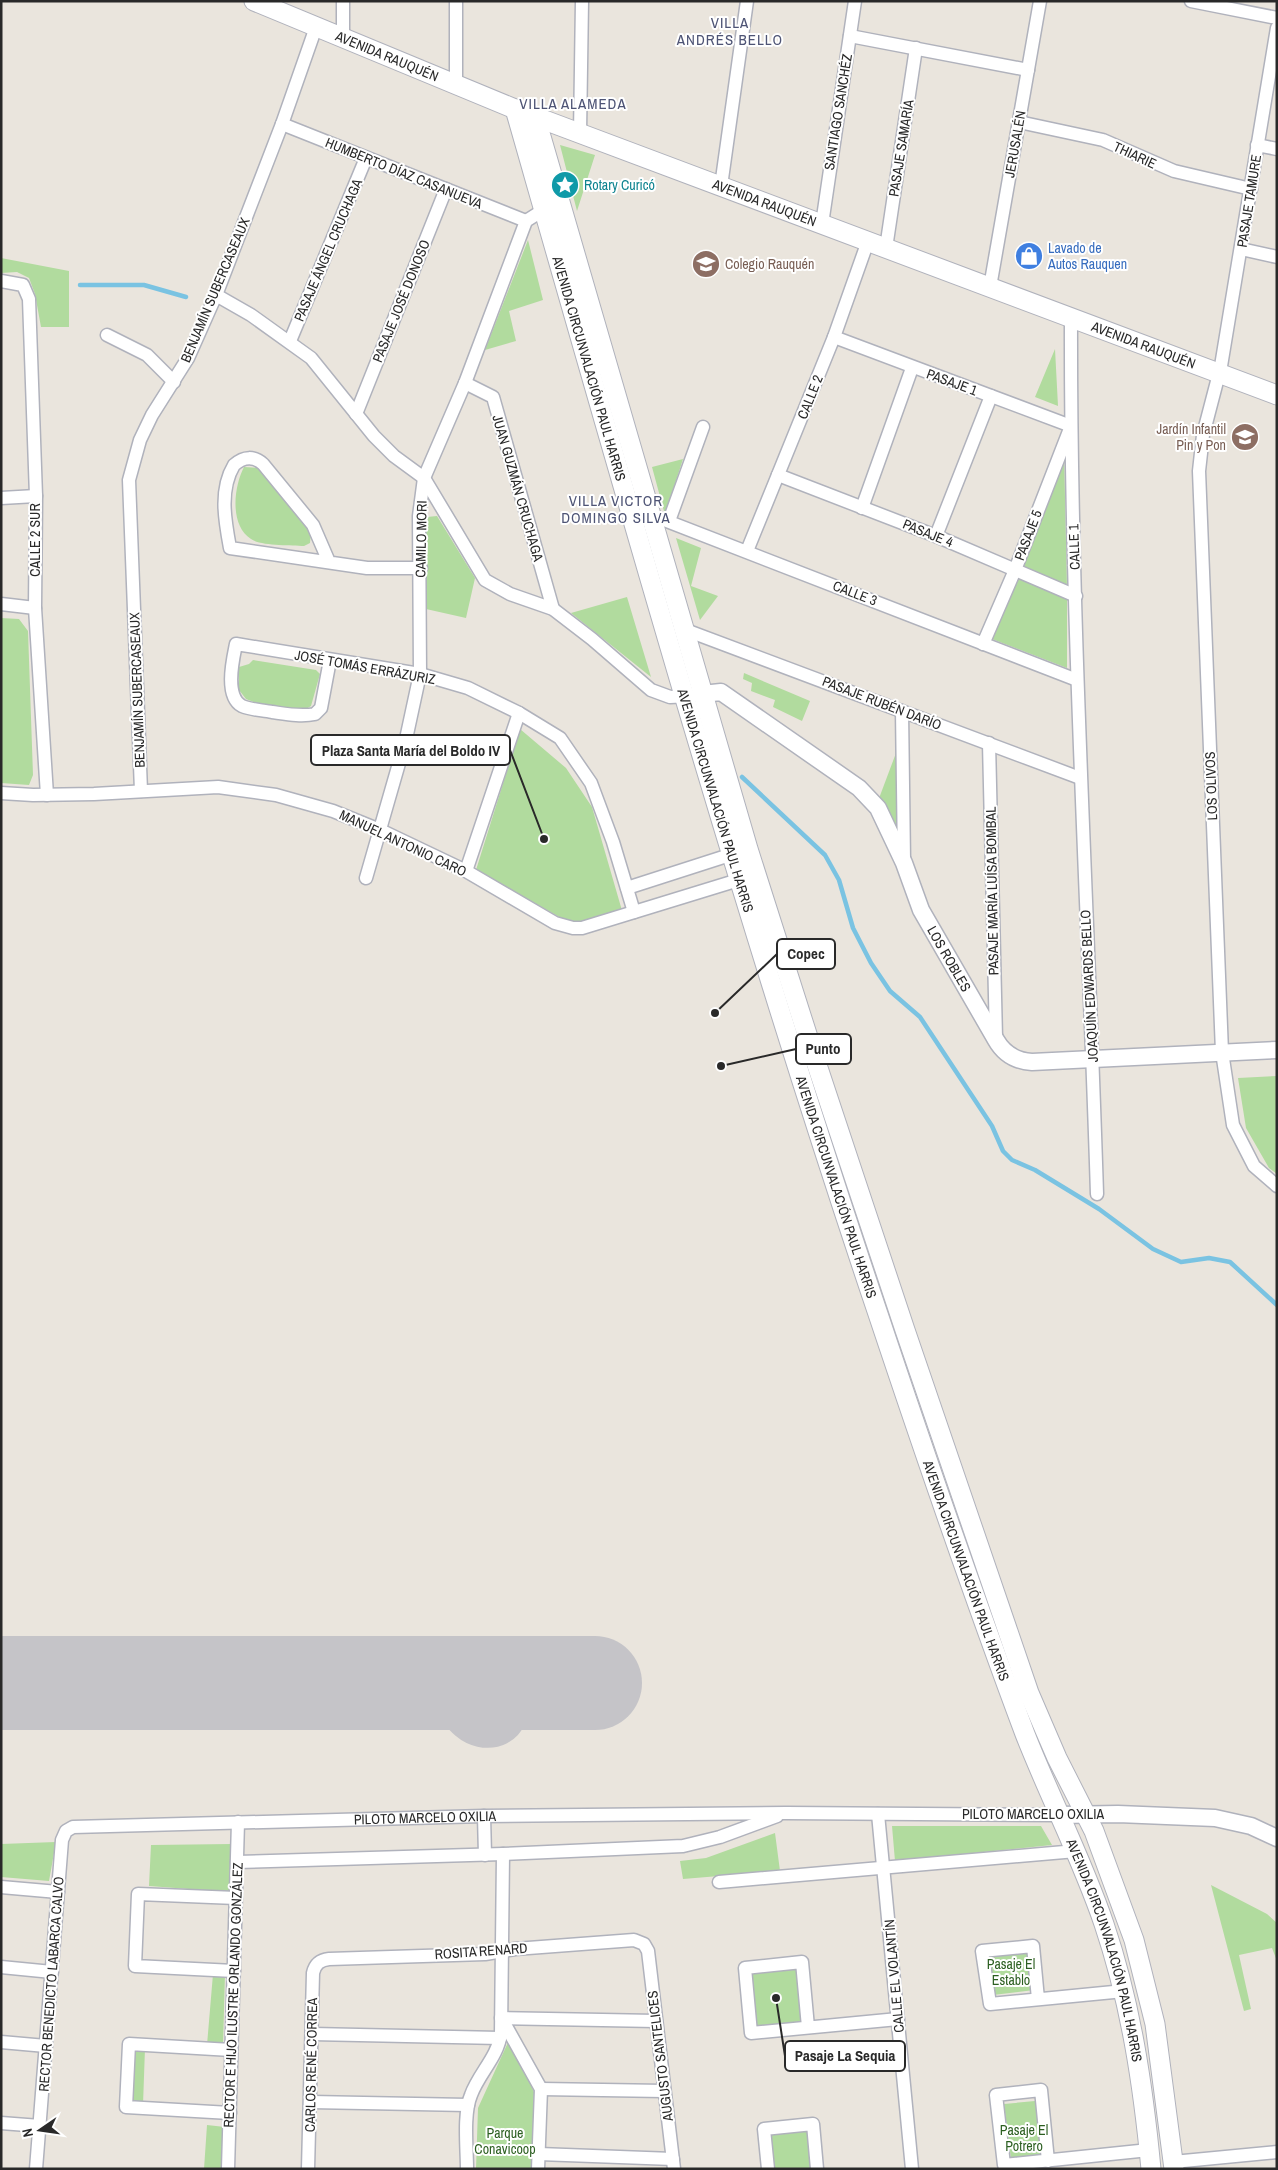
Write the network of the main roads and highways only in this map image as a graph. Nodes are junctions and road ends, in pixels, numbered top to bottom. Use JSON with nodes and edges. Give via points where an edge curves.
{"nodes":[{"id":1,"x":254,"y":1,"type":"edge"},
{"id":2,"x":516,"y":108,"type":"junction"},
{"id":3,"x":535,"y":116,"type":"junction"},
{"id":4,"x":552,"y":206,"type":"junction"},
{"id":5,"x":1277,"y":394,"type":"edge"},
{"id":6,"x":641,"y":512,"type":"junction"},
{"id":7,"x":694,"y":695,"type":"junction"},
{"id":8,"x":748,"y":877,"type":"junction"},
{"id":9,"x":1173,"y":2165,"type":"edge"},
{"id":10,"x":1152,"y":2169,"type":"edge"}],
"edges":[{"from":1,"to":2,"type":"main road","name":"AVENIDA RAUQUÉN"},
{"from":2,"to":3,"type":"main road","name":"AVENIDA RAUQUÉN"},
{"from":2,"to":4,"type":"main road","name":"AVENIDA CIRCUNVALACIÓN PAUL HARRIS"},
{"from":3,"to":4,"type":"main road","name":"AVENIDA CIRCUNVALACIÓN PAUL HARRIS"},
{"from":3,"to":5,"type":"main road","name":"AVENIDA RAUQUÉN"},
{"from":4,"to":6,"type":"main road","name":"AVENIDA CIRCUNVALACIÓN PAUL HARRIS"},
{"from":6,"to":7,"type":"main road","name":"AVENIDA CIRCUNVALACIÓN PAUL HARRIS"},
{"from":6,"to":7,"type":"main road","name":"AVENIDA CIRCUNVALACIÓN PAUL HARRIS","via":[[683,629]]},
{"from":7,"to":8,"type":"main road","name":"AVENIDA CIRCUNVALACIÓN PAUL HARRIS","via":[[729,777],[740,852]]},
{"from":8,"to":9,"type":"main road","name":"AVENIDA CIRCUNVALACIÓN PAUL HARRIS","via":[[850,1164],[1029,1693],[1057,1758],[1087,1814],[1128,1922],[1148,1988],[1159,2045]]},
{"from":8,"to":10,"type":"main road","name":"AVENIDA CIRCUNVALACIÓN PAUL HARRIS","via":[[755,938],[880,1322],[1014,1702],[1103,1920],[1124,1991],[1140,2070]]}]}
